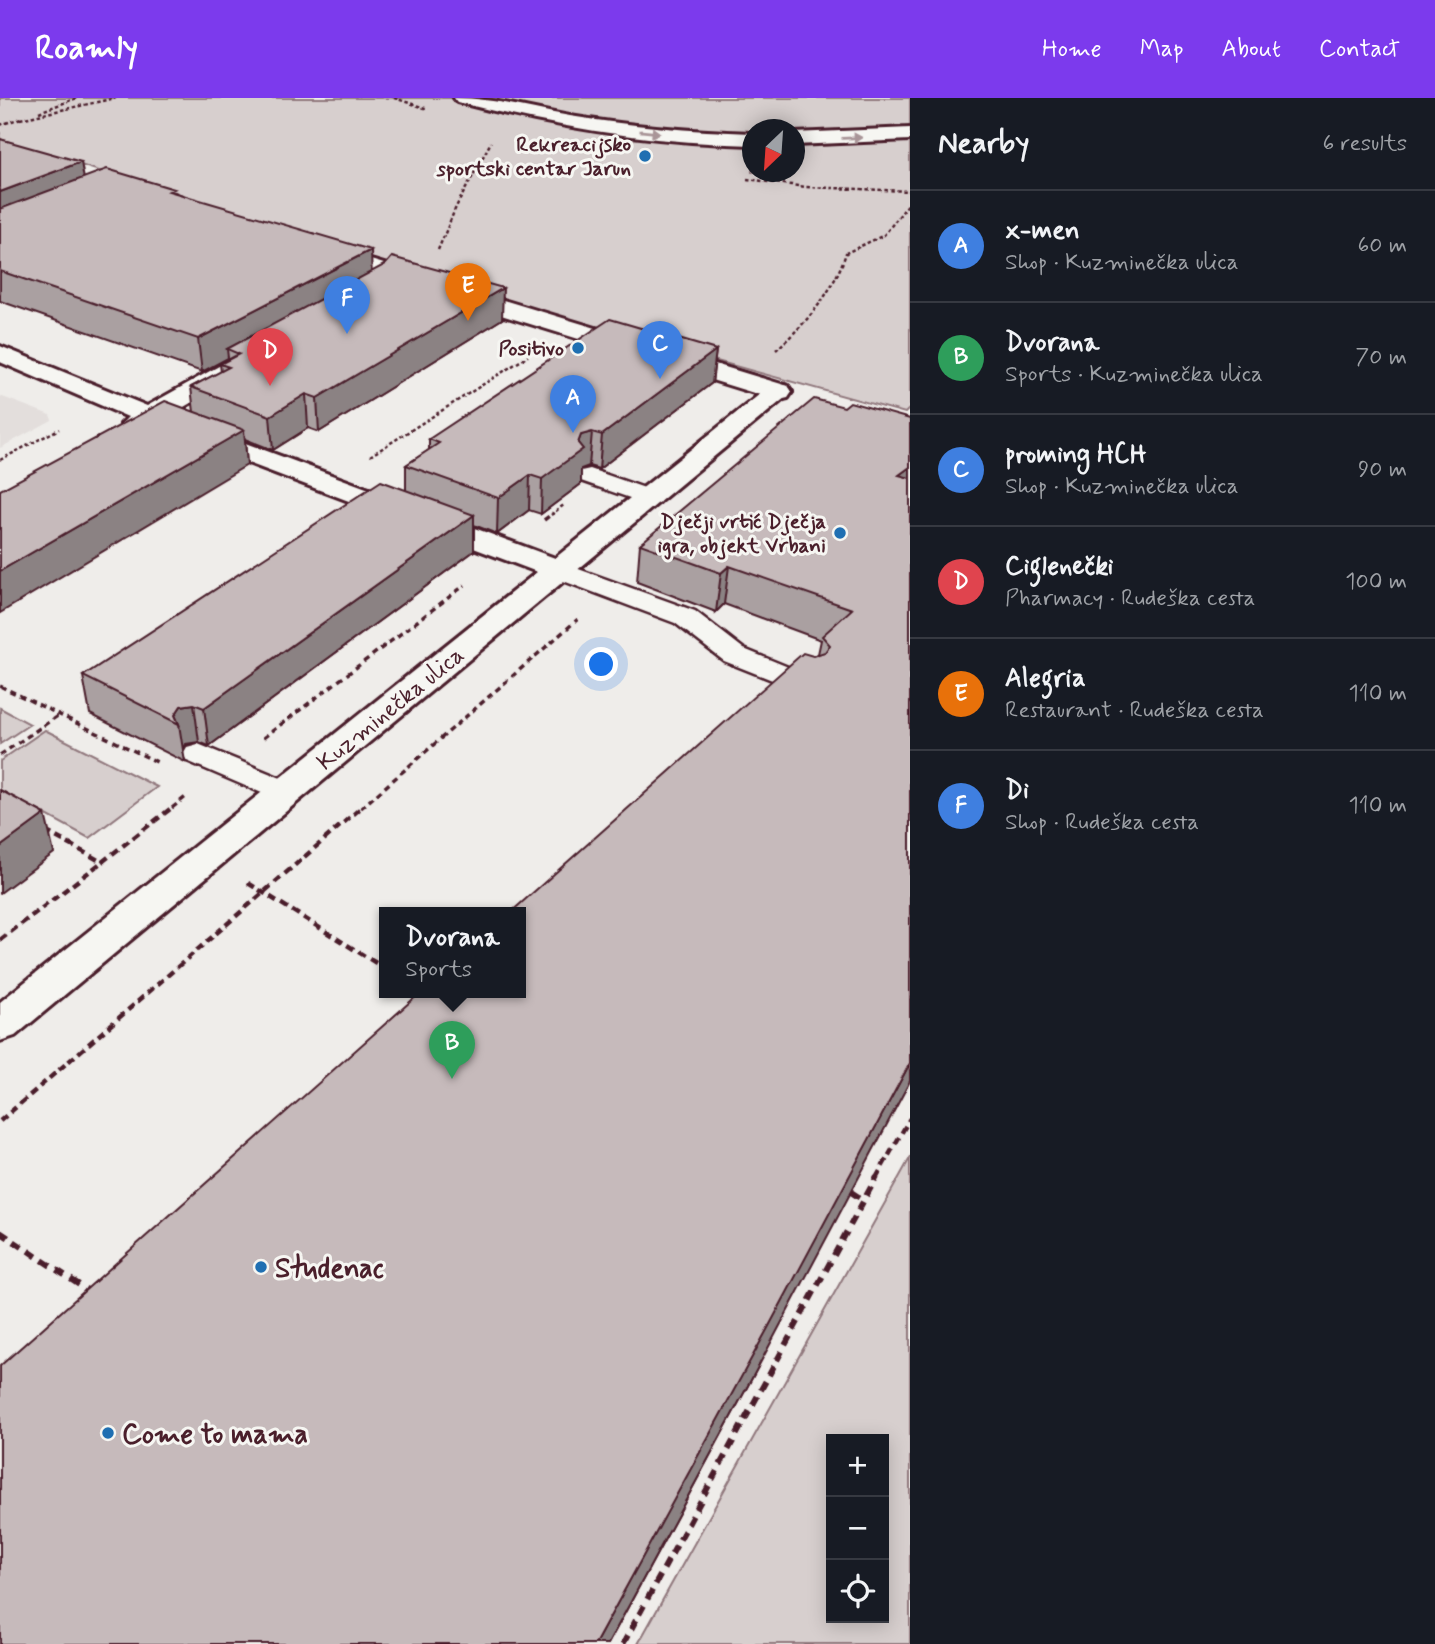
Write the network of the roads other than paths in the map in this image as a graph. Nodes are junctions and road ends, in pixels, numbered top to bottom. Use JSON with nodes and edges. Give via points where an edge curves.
{"nodes":[{"id":1,"x":463,"y":98,"type":"edge"},
{"id":2,"x":910,"y":134,"type":"edge"},
{"id":3,"x":742,"y":138,"type":"edge"},
{"id":4,"x":805,"y":139,"type":"edge"},
{"id":5,"x":301,"y":246,"type":"edge"},
{"id":6,"x":0,"y":352,"type":"edge"},
{"id":7,"x":257,"y":355,"type":"edge"},
{"id":8,"x":149,"y":416,"type":"junction"},
{"id":9,"x":115,"y":435,"type":"edge"},
{"id":10,"x":590,"y":477,"type":"edge"},
{"id":11,"x":650,"y":498,"type":"junction"},
{"id":12,"x":559,"y":570,"type":"junction"},
{"id":13,"x":805,"y":684,"type":"edge"},
{"id":14,"x":198,"y":754,"type":"dead end"},
{"id":15,"x":286,"y":792,"type":"junction"},
{"id":16,"x":0,"y":1025,"type":"edge"}],
"edges":[{"from":1,"to":3,"type":"street","one_way":true,"via":[[576,123]]},
{"from":4,"to":2,"type":"street","one_way":true},
{"from":5,"to":11,"type":"street","name":"Kuzminečka ulica","via":[[779,391]]},
{"from":6,"to":8,"type":"street"},
{"from":7,"to":8,"type":"street"},
{"from":8,"to":9,"type":"street"},
{"from":8,"to":12,"type":"street"},
{"from":10,"to":11,"type":"lane"},
{"from":11,"to":12,"type":"street","name":"Kuzminečka ulica"},
{"from":12,"to":13,"type":"lane","via":[[685,617],[734,655]]},
{"from":12,"to":15,"type":"street","name":"Kuzminečka ulica"},
{"from":14,"to":15,"type":"lane"},
{"from":15,"to":16,"type":"street","name":"Kuzminečka ulica"}]}
